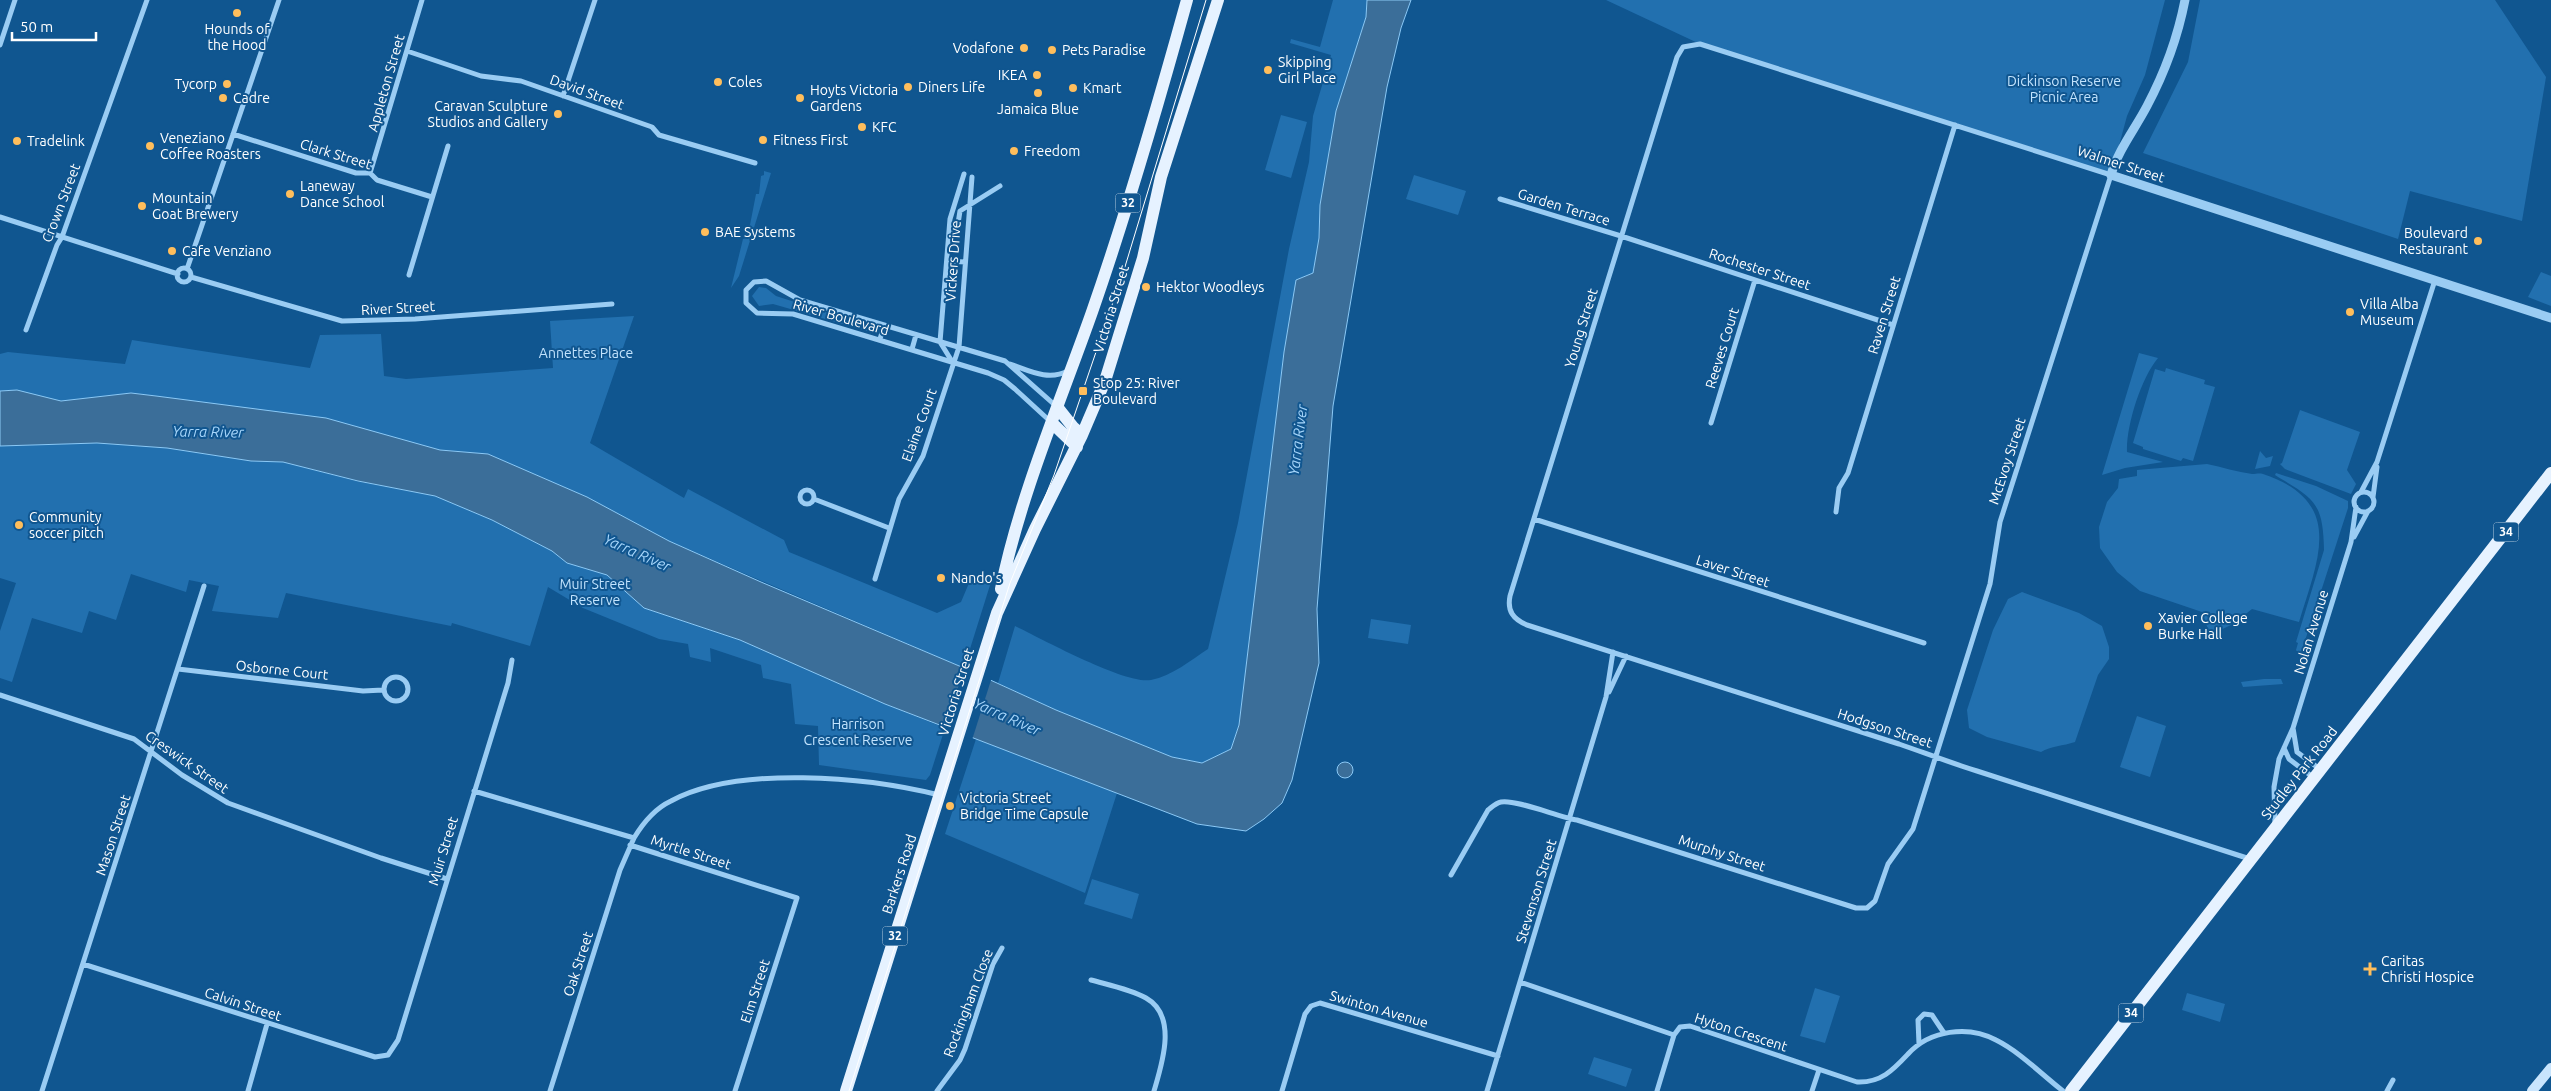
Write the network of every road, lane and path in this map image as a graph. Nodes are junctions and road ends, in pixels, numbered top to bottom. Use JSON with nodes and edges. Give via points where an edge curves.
{"nodes":[{"id":1,"x":15,"y":0,"type":"edge"},
{"id":2,"x":146,"y":0,"type":"edge"},
{"id":3,"x":278,"y":0,"type":"edge"},
{"id":4,"x":422,"y":0,"type":"edge"},
{"id":5,"x":595,"y":0,"type":"edge"},
{"id":6,"x":1187,"y":0,"type":"edge"},
{"id":7,"x":1218,"y":0,"type":"edge"},
{"id":8,"x":2185,"y":0,"type":"edge"},
{"id":9,"x":0,"y":45,"type":"edge"},
{"id":10,"x":1683,"y":47,"type":"joint"},
{"id":11,"x":407,"y":51,"type":"junction"},
{"id":12,"x":562,"y":96,"type":"junction"},
{"id":13,"x":1955,"y":125,"type":"junction"},
{"id":14,"x":232,"y":134,"type":"junction"},
{"id":15,"x":448,"y":146,"type":"dead end"},
{"id":16,"x":755,"y":163,"type":"dead end"},
{"id":17,"x":370,"y":173,"type":"junction"},
{"id":18,"x":964,"y":174,"type":"dead end"},
{"id":19,"x":2111,"y":175,"type":"junction"},
{"id":20,"x":972,"y":177,"type":"dead end"},
{"id":21,"x":1000,"y":186,"type":"dead end"},
{"id":22,"x":432,"y":197,"type":"junction"},
{"id":23,"x":1500,"y":199,"type":"dead end"},
{"id":24,"x":968,"y":207,"type":"junction"},
{"id":25,"x":0,"y":217,"type":"edge"},
{"id":26,"x":1621,"y":236,"type":"junction"},
{"id":27,"x":62,"y":237,"type":"junction"},
{"id":28,"x":949,"y":239,"type":"junction"},
{"id":29,"x":948,"y":261,"type":"junction"},
{"id":30,"x":964,"y":262,"type":"junction"},
{"id":31,"x":187,"y":269,"type":"junction"},
{"id":32,"x":178,"y":274,"type":"junction"},
{"id":33,"x":409,"y":275,"type":"dead end"},
{"id":34,"x":191,"y":276,"type":"junction"},
{"id":35,"x":1755,"y":280,"type":"junction"},
{"id":36,"x":2435,"y":280,"type":"junction"},
{"id":37,"x":612,"y":304,"type":"dead end"},
{"id":38,"x":2551,"y":318,"type":"edge"},
{"id":39,"x":1893,"y":324,"type":"junction"},
{"id":40,"x":884,"y":326,"type":"junction"},
{"id":41,"x":26,"y":330,"type":"dead end"},
{"id":42,"x":916,"y":335,"type":"junction"},
{"id":43,"x":880,"y":339,"type":"junction"},
{"id":44,"x":940,"y":342,"type":"junction"},
{"id":45,"x":959,"y":347,"type":"junction"},
{"id":46,"x":912,"y":349,"type":"junction"},
{"id":47,"x":953,"y":362,"type":"junction"},
{"id":48,"x":1005,"y":362,"type":"junction"},
{"id":49,"x":1072,"y":369,"type":"junction"},
{"id":50,"x":1058,"y":408,"type":"junction"},
{"id":51,"x":1711,"y":423,"type":"dead end"},
{"id":52,"x":1052,"y":424,"type":"junction"},
{"id":53,"x":1079,"y":441,"type":"junction"},
{"id":54,"x":2377,"y":462,"type":"junction"},
{"id":55,"x":2551,"y":473,"type":"edge"},
{"id":56,"x":2362,"y":492,"type":"junction"},
{"id":57,"x":2373,"y":497,"type":"junction"},
{"id":58,"x":814,"y":499,"type":"dead end"},
{"id":59,"x":2356,"y":507,"type":"junction"},
{"id":60,"x":2368,"y":511,"type":"junction"},
{"id":61,"x":1836,"y":512,"type":"dead end"},
{"id":62,"x":1534,"y":519,"type":"junction"},
{"id":63,"x":889,"y":528,"type":"junction"},
{"id":64,"x":2351,"y":542,"type":"junction"},
{"id":65,"x":875,"y":579,"type":"dead end"},
{"id":66,"x":204,"y":586,"type":"dead end"},
{"id":67,"x":997,"y":613,"type":"junction"},
{"id":68,"x":1512,"y":616,"type":"joint"},
{"id":69,"x":1924,"y":643,"type":"dead end"},
{"id":70,"x":1614,"y":652,"type":"junction"},
{"id":71,"x":1626,"y":656,"type":"junction"},
{"id":72,"x":512,"y":660,"type":"dead end"},
{"id":73,"x":178,"y":669,"type":"junction"},
{"id":74,"x":384,"y":690,"type":"junction"},
{"id":75,"x":0,"y":695,"type":"edge"},
{"id":76,"x":1606,"y":697,"type":"junction"},
{"id":77,"x":2293,"y":728,"type":"junction"},
{"id":78,"x":2283,"y":748,"type":"junction"},
{"id":79,"x":152,"y":751,"type":"junction"},
{"id":80,"x":1936,"y":757,"type":"junction"},
{"id":81,"x":2318,"y":774,"type":"junction"},
{"id":82,"x":944,"y":780,"type":"joint"},
{"id":83,"x":474,"y":791,"type":"junction"},
{"id":84,"x":939,"y":795,"type":"junction"},
{"id":85,"x":1570,"y":819,"type":"junction"},
{"id":86,"x":2275,"y":828,"type":"junction"},
{"id":87,"x":634,"y":838,"type":"junction"},
{"id":88,"x":630,"y":845,"type":"junction"},
{"id":89,"x":2251,"y":859,"type":"junction"},
{"id":90,"x":1451,"y":875,"type":"dead end"},
{"id":91,"x":446,"y":879,"type":"junction"},
{"id":92,"x":797,"y":898,"type":"joint"},
{"id":93,"x":1867,"y":908,"type":"joint"},
{"id":94,"x":1002,"y":948,"type":"dead end"},
{"id":95,"x":83,"y":964,"type":"junction"},
{"id":96,"x":1091,"y":980,"type":"dead end"},
{"id":97,"x":1520,"y":982,"type":"junction"},
{"id":98,"x":267,"y":1024,"type":"junction"},
{"id":99,"x":1944,"y":1033,"type":"junction"},
{"id":100,"x":1674,"y":1034,"type":"junction"},
{"id":101,"x":1919,"y":1044,"type":"junction"},
{"id":102,"x":394,"y":1049,"type":"joint"},
{"id":103,"x":1498,"y":1056,"type":"junction"},
{"id":104,"x":2551,"y":1068,"type":"edge"},
{"id":105,"x":1819,"y":1070,"type":"junction"},
{"id":106,"x":2393,"y":1080,"type":"dead end"},
{"id":107,"x":42,"y":1091,"type":"edge"},
{"id":108,"x":248,"y":1091,"type":"edge"},
{"id":109,"x":550,"y":1091,"type":"edge"},
{"id":110,"x":735,"y":1091,"type":"edge"},
{"id":111,"x":846,"y":1091,"type":"edge"},
{"id":112,"x":937,"y":1091,"type":"edge"},
{"id":113,"x":1154,"y":1091,"type":"edge"},
{"id":114,"x":1282,"y":1091,"type":"edge"},
{"id":115,"x":1487,"y":1091,"type":"edge"},
{"id":116,"x":1657,"y":1091,"type":"edge"},
{"id":117,"x":1812,"y":1091,"type":"edge"},
{"id":118,"x":2063,"y":1091,"type":"edge"},
{"id":119,"x":2071,"y":1091,"type":"edge"},
{"id":120,"x":2387,"y":1091,"type":"edge"},
{"id":121,"x":2532,"y":1091,"type":"edge"}],
"edges":[{"from":1,"to":9,"type":"street"},
{"from":2,"to":27,"type":"street","name":"Crown Street"},
{"from":3,"to":14,"type":"street"},
{"from":4,"to":11,"type":"street","name":"Appleton Street"},
{"from":5,"to":12,"type":"street"},
{"from":6,"to":49,"type":"main road","name":"Victoria Street","number":"32","via":[[1115,245]]},
{"from":7,"to":53,"type":"main road","name":"Victoria Street","number":"32","via":[[1159,184],[1138,276],[1101,391]]},
{"from":8,"to":19,"type":"street","via":[[2159,78]]},
{"from":10,"to":13,"type":"street","name":"Walmer Street","via":[[1700,44]]},
{"from":10,"to":26,"type":"street","name":"Young Street","via":[[1677,57]]},
{"from":11,"to":12,"type":"street","name":"David Street","via":[[481,76],[521,81]]},
{"from":11,"to":17,"type":"street","name":"Appleton Street"},
{"from":12,"to":16,"type":"street","name":"David Street","via":[[652,127],[659,135]]},
{"from":13,"to":19,"type":"street","name":"Walmer Street"},
{"from":13,"to":39,"type":"street","name":"Raven Street"},
{"from":14,"to":17,"type":"street","name":"Clark Street","via":[[356,173]]},
{"from":14,"to":31,"type":"street"},
{"from":15,"to":22,"type":"street"},
{"from":17,"to":22,"type":"street","name":"Clark Street","via":[[377,180]]},
{"from":18,"to":28,"type":"street","name":"Vickers Drive","via":[[951,217]]},
{"from":19,"to":36,"type":"street","name":"Walmer Street"},
{"from":19,"to":80,"type":"street","name":"McEvoy Street","via":[[2000,522],[1990,584]]},
{"from":20,"to":24,"type":"street","name":"Vickers Drive"},
{"from":21,"to":24,"type":"street"},
{"from":22,"to":33,"type":"street"},
{"from":23,"to":26,"type":"street","name":"Garden Terrace"},
{"from":24,"to":28,"type":"street","via":[[960,211],[957,230]]},
{"from":24,"to":30,"type":"street","name":"Vickers Drive"},
{"from":25,"to":27,"type":"street"},
{"from":26,"to":35,"type":"street","name":"Rochester Street"},
{"from":26,"to":62,"type":"street","name":"Young Street"},
{"from":27,"to":32,"type":"street"},
{"from":27,"to":41,"type":"street","name":"Crown Street","via":[[56,245]]},
{"from":28,"to":29,"type":"street","name":"Vickers Drive"},
{"from":29,"to":30,"type":"street"},
{"from":29,"to":44,"type":"street","name":"Vickers Drive"},
{"from":30,"to":45,"type":"street","name":"Vickers Drive"},
{"from":31,"to":32,"type":"street","via":[[181,269]]},
{"from":31,"to":34,"type":"street"},
{"from":32,"to":34,"type":"street","via":[[184,282]]},
{"from":34,"to":37,"type":"street","name":"River Street","via":[[342,321],[414,319]]},
{"from":35,"to":39,"type":"street","name":"Rochester Street"},
{"from":35,"to":51,"type":"street","name":"Reeves Court"},
{"from":36,"to":38,"type":"street","name":"Walmer Street"},
{"from":36,"to":54,"type":"street"},
{"from":39,"to":61,"type":"street","name":"Raven Street","via":[[1848,473],[1840,488]]},
{"from":40,"to":42,"type":"street","name":"River Boulevard"},
{"from":40,"to":43,"type":"street"},
{"from":40,"to":43,"type":"street","name":"River Boulevard","via":[[800,300],[762,280],[752,283],[746,292],[747,305],[757,313],[789,313]]},
{"from":42,"to":44,"type":"street","name":"River Boulevard"},
{"from":42,"to":46,"type":"street"},
{"from":43,"to":46,"type":"street","name":"River Boulevard"},
{"from":44,"to":45,"type":"street","name":"River Boulevard"},
{"from":44,"to":47,"type":"street"},
{"from":45,"to":47,"type":"street","name":"Vickers Drive"},
{"from":45,"to":48,"type":"street","name":"River Boulevard"},
{"from":46,"to":47,"type":"street","name":"River Boulevard"},
{"from":47,"to":52,"type":"street","name":"River Boulevard","via":[[1004,380]]},
{"from":47,"to":63,"type":"street","name":"Elaine Court","via":[[923,456],[900,494]]},
{"from":48,"to":49,"type":"street","name":"River Boulevard","via":[[1047,376],[1057,376]]},
{"from":48,"to":50,"type":"street","name":"River Boulevard"},
{"from":49,"to":50,"type":"main road","name":"Victoria Street","number":"32"},
{"from":50,"to":52,"type":"main road","name":"Victoria Street","number":"32"},
{"from":50,"to":53,"type":"main road"},
{"from":52,"to":53,"type":"main road"},
{"from":52,"to":67,"type":"main road","name":"Victoria Street","number":"32","via":[[1007,564]]},
{"from":53,"to":67,"type":"main road","name":"Victoria Street","number":"32"},
{"from":54,"to":56,"type":"street"},
{"from":54,"to":57,"type":"street"},
{"from":55,"to":81,"type":"main road","name":"Studley Park Road","number":"34"},
{"from":56,"to":57,"type":"street"},
{"from":56,"to":59,"type":"street","via":[[2355,498]]},
{"from":57,"to":60,"type":"street","via":[[2373,506]]},
{"from":58,"to":63,"type":"street"},
{"from":59,"to":60,"type":"street"},
{"from":59,"to":64,"type":"street","name":"Nolan Avenue"},
{"from":60,"to":64,"type":"street","name":"Nolan Avenue"},
{"from":62,"to":68,"type":"street","name":"Young Street","via":[[1509,600]]},
{"from":62,"to":69,"type":"street","name":"Laver Street"},
{"from":63,"to":65,"type":"street","name":"Elaine Court"},
{"from":64,"to":77,"type":"street","name":"Nolan Avenue"},
{"from":66,"to":73,"type":"street","name":"Mason Street"},
{"from":67,"to":82,"type":"main road","name":"Victoria Street","number":"32"},
{"from":68,"to":70,"type":"street","name":"Hodgson Street","via":[[1527,625]]},
{"from":70,"to":71,"type":"street","name":"Hodgson Street"},
{"from":70,"to":76,"type":"street","name":"Stevenson Street"},
{"from":71,"to":76,"type":"street","name":"Stevenson Street"},
{"from":71,"to":80,"type":"street","name":"Hodgson Street"},
{"from":72,"to":83,"type":"street","name":"Muir Street","via":[[508,683]]},
{"from":73,"to":74,"type":"street","name":"Osborne Court","via":[[364,691]]},
{"from":73,"to":79,"type":"street","name":"Mason Street"},
{"from":74,"to":74,"type":"street","name":"Osborne Court","via":[[389,678],[398,677],[405,680],[409,688],[404,699],[397,702],[386,697]]},
{"from":75,"to":79,"type":"street","name":"Creswick Street","via":[[125,735]]},
{"from":76,"to":85,"type":"street","name":"Stevenson Street"},
{"from":77,"to":78,"type":"street","name":"Nolan Avenue"},
{"from":77,"to":81,"type":"street","name":"Nolan Avenue","via":[[2297,752]]},
{"from":78,"to":81,"type":"street","via":[[2289,758]]},
{"from":78,"to":86,"type":"street","name":"Nolan Avenue","via":[[2274,788]]},
{"from":79,"to":91,"type":"street","name":"Creswick Street","via":[[228,803]]},
{"from":79,"to":95,"type":"street","name":"Mason Street"},
{"from":80,"to":89,"type":"street","name":"Hodgson Street"},
{"from":80,"to":93,"type":"street","name":"McEvoy Street","via":[[1910,835],[1891,858],[1874,901]]},
{"from":81,"to":86,"type":"main road","name":"Studley Park Road","number":"34"},
{"from":82,"to":84,"type":"main road","name":"Barkers Road","number":"32"},
{"from":83,"to":87,"type":"street","name":"Myrtle Street"},
{"from":83,"to":91,"type":"street","name":"Muir Street"},
{"from":84,"to":87,"type":"street","via":[[818,777],[726,784],[669,801],[644,822]]},
{"from":84,"to":111,"type":"main road","name":"Barkers Road","number":"32"},
{"from":85,"to":90,"type":"street","name":"Murphy Street","via":[[1506,802],[1495,804],[1485,815]]},
{"from":85,"to":93,"type":"street","name":"Murphy Street","via":[[1856,908]]},
{"from":85,"to":97,"type":"street","name":"Stevenson Street"},
{"from":86,"to":89,"type":"main road","name":"Studley Park Road","number":"34"},
{"from":87,"to":88,"type":"street","name":"Myrtle Street"},
{"from":88,"to":92,"type":"street","name":"Myrtle Street"},
{"from":88,"to":109,"type":"street","name":"Oak Street"},
{"from":89,"to":119,"type":"main road","name":"Studley Park Road","number":"34"},
{"from":91,"to":102,"type":"street","name":"Muir Street"},
{"from":92,"to":110,"type":"street","name":"Elm Street"},
{"from":94,"to":112,"type":"street","name":"Rockingham Close","via":[[992,964],[963,1054]]},
{"from":95,"to":98,"type":"street","name":"Calvin Street"},
{"from":95,"to":107,"type":"street","name":"Mason Street"},
{"from":96,"to":113,"type":"street","via":[[1141,995],[1158,1010],[1165,1039]]},
{"from":97,"to":100,"type":"street","name":"Hyton Crescent"},
{"from":97,"to":103,"type":"street","name":"Stevenson Street"},
{"from":98,"to":102,"type":"street","name":"Calvin Street","via":[[375,1057],[384,1057]]},
{"from":98,"to":108,"type":"street"},
{"from":99,"to":101,"type":"street","name":"Hyton Crescent"},
{"from":99,"to":101,"type":"street","via":[[1932,1015],[1924,1014],[1918,1020]]},
{"from":99,"to":118,"type":"street","name":"Hyton Crescent","via":[[1967,1032],[1997,1040]]},
{"from":100,"to":105,"type":"street","name":"Hyton Crescent","via":[[1680,1027],[1690,1026]]},
{"from":100,"to":116,"type":"street"},
{"from":101,"to":105,"type":"street","name":"Hyton Crescent","via":[[1892,1071],[1875,1080],[1857,1082]]},
{"from":103,"to":114,"type":"street","name":"Swinton Avenue","via":[[1320,1003],[1311,1006],[1305,1014]]},
{"from":103,"to":115,"type":"street","name":"Stevenson Street"},
{"from":104,"to":121,"type":"main road"},
{"from":105,"to":117,"type":"street"},
{"from":106,"to":120,"type":"street"}]}
